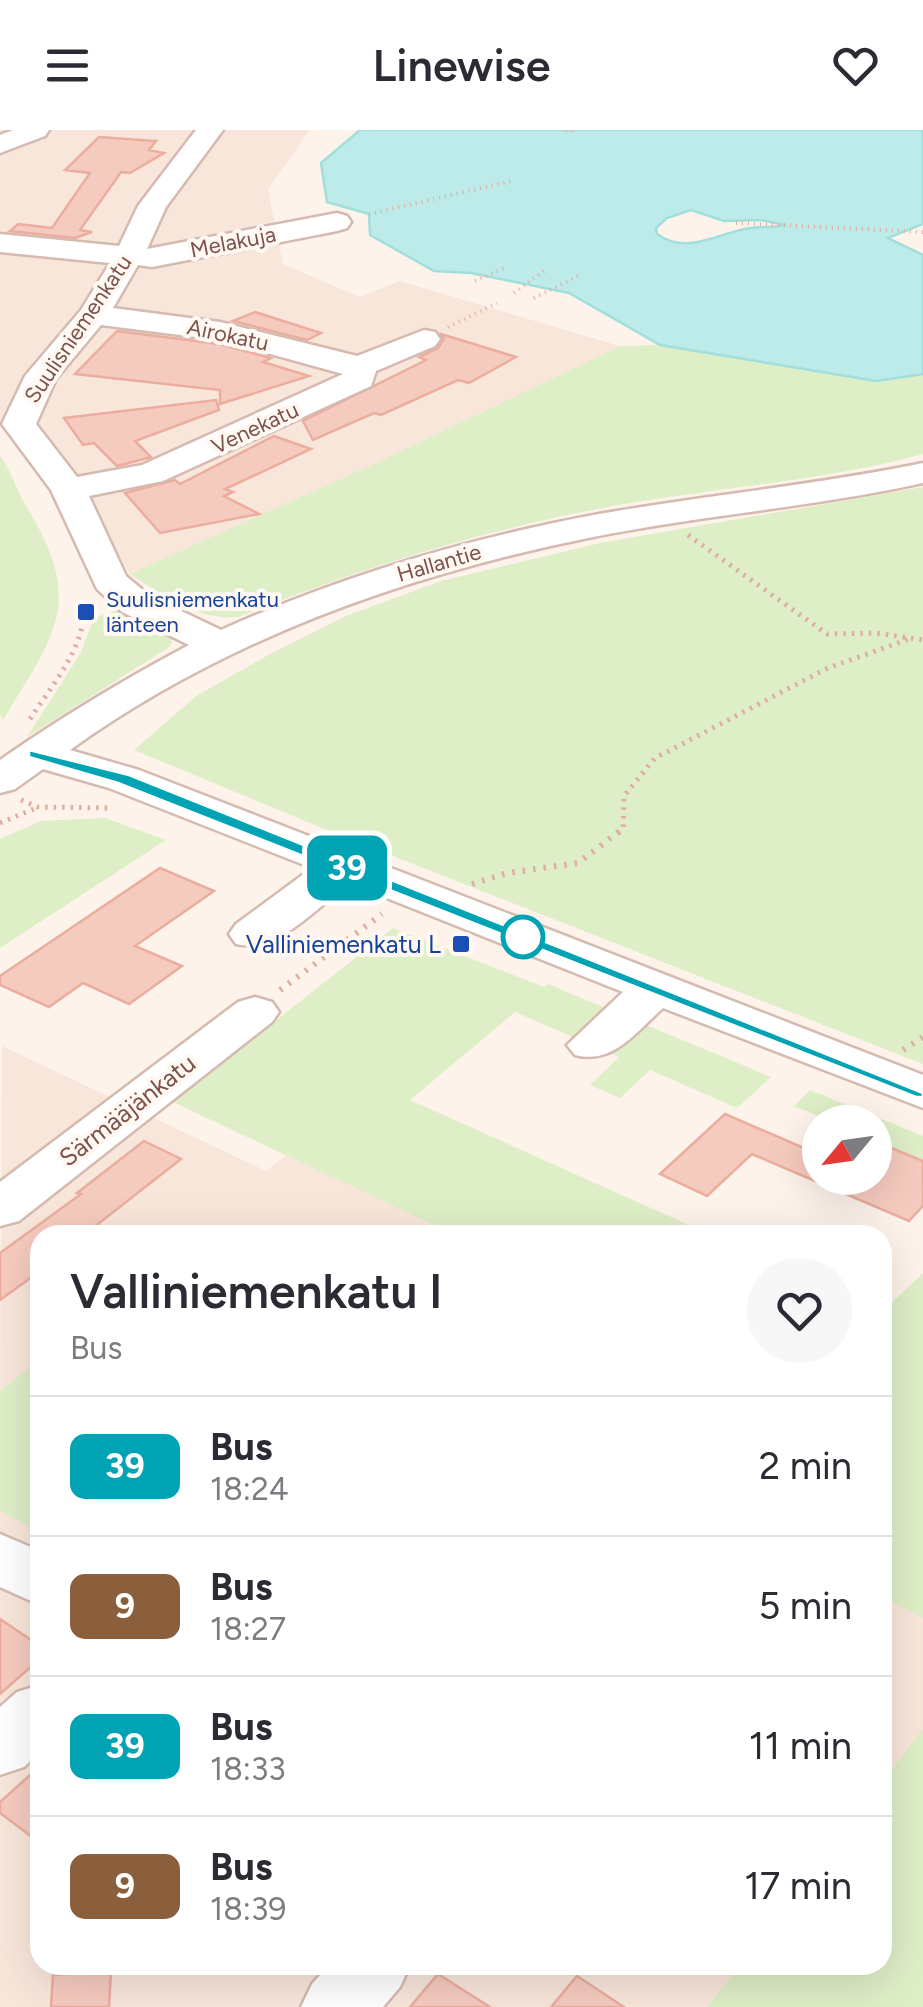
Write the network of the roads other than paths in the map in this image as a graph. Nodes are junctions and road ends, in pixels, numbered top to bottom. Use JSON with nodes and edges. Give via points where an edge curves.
{"nodes":[{"id":1,"x":36,"y":130,"type":"edge"},
{"id":2,"x":210,"y":130,"type":"edge"},
{"id":3,"x":0,"y":144,"type":"edge"},
{"id":4,"x":337,"y":222,"type":"dead end"},
{"id":5,"x":0,"y":243,"type":"edge"},
{"id":6,"x":128,"y":258,"type":"junction"},
{"id":7,"x":93,"y":315,"type":"junction"},
{"id":8,"x":424,"y":339,"type":"road end"},
{"id":9,"x":360,"y":366,"type":"junction"},
{"id":10,"x":9,"y":423,"type":"edge"},
{"id":11,"x":923,"y":473,"type":"edge"},
{"id":12,"x":68,"y":489,"type":"junction"},
{"id":13,"x":216,"y":643,"type":"junction"},
{"id":14,"x":21,"y":752,"type":"edge"},
{"id":15,"x":344,"y":866,"type":"junction"},
{"id":16,"x":252,"y":934,"type":"dead end"},
{"id":17,"x":655,"y":990,"type":"junction"},
{"id":18,"x":255,"y":1012,"type":"road end"},
{"id":19,"x":592,"y":1045,"type":"dead end"},
{"id":20,"x":923,"y":1093,"type":"edge"},
{"id":21,"x":0,"y":1209,"type":"edge"},
{"id":22,"x":0,"y":1556,"type":"edge"},
{"id":23,"x":30,"y":1574,"type":"edge"},
{"id":24,"x":30,"y":1720,"type":"edge"},
{"id":25,"x":0,"y":1748,"type":"edge"},
{"id":26,"x":365,"y":1975,"type":"edge"},
{"id":27,"x":338,"y":2007,"type":"edge"}],
"edges":[{"from":1,"to":3,"type":"street"},
{"from":2,"to":6,"type":"street","name":"Suulisniemenkatu","via":[[152,206]]},
{"from":4,"to":6,"type":"street","name":"Melakuja"},
{"from":5,"to":6,"type":"street","name":"Melakuja"},
{"from":6,"to":7,"type":"street","name":"Suulisniemenkatu"},
{"from":7,"to":9,"type":"street","name":"Airokatu","via":[[220,331]]},
{"from":7,"to":10,"type":"street","name":"Suulisniemenkatu"},
{"from":8,"to":9,"type":"street","name":"Venekatu"},
{"from":9,"to":12,"type":"street","name":"Venekatu","via":[[359,378],[201,454],[151,474]]},
{"from":10,"to":12,"type":"street","name":"Suulisniemenkatu"},
{"from":11,"to":13,"type":"street","name":"Hallantie","via":[[528,540],[298,608]]},
{"from":12,"to":13,"type":"street","name":"Suulisniemenkatu","via":[[110,581],[136,604]]},
{"from":13,"to":14,"type":"street","name":"Hallantie"},
{"from":14,"to":15,"type":"street","via":[[124,779]]},
{"from":15,"to":16,"type":"street"},
{"from":15,"to":17,"type":"street"},
{"from":17,"to":19,"type":"street"},
{"from":17,"to":20,"type":"street"},
{"from":18,"to":21,"type":"street","name":"Särmääjänkatu"},
{"from":22,"to":23,"type":"street"},
{"from":24,"to":25,"type":"street"},
{"from":26,"to":27,"type":"street"}]}
